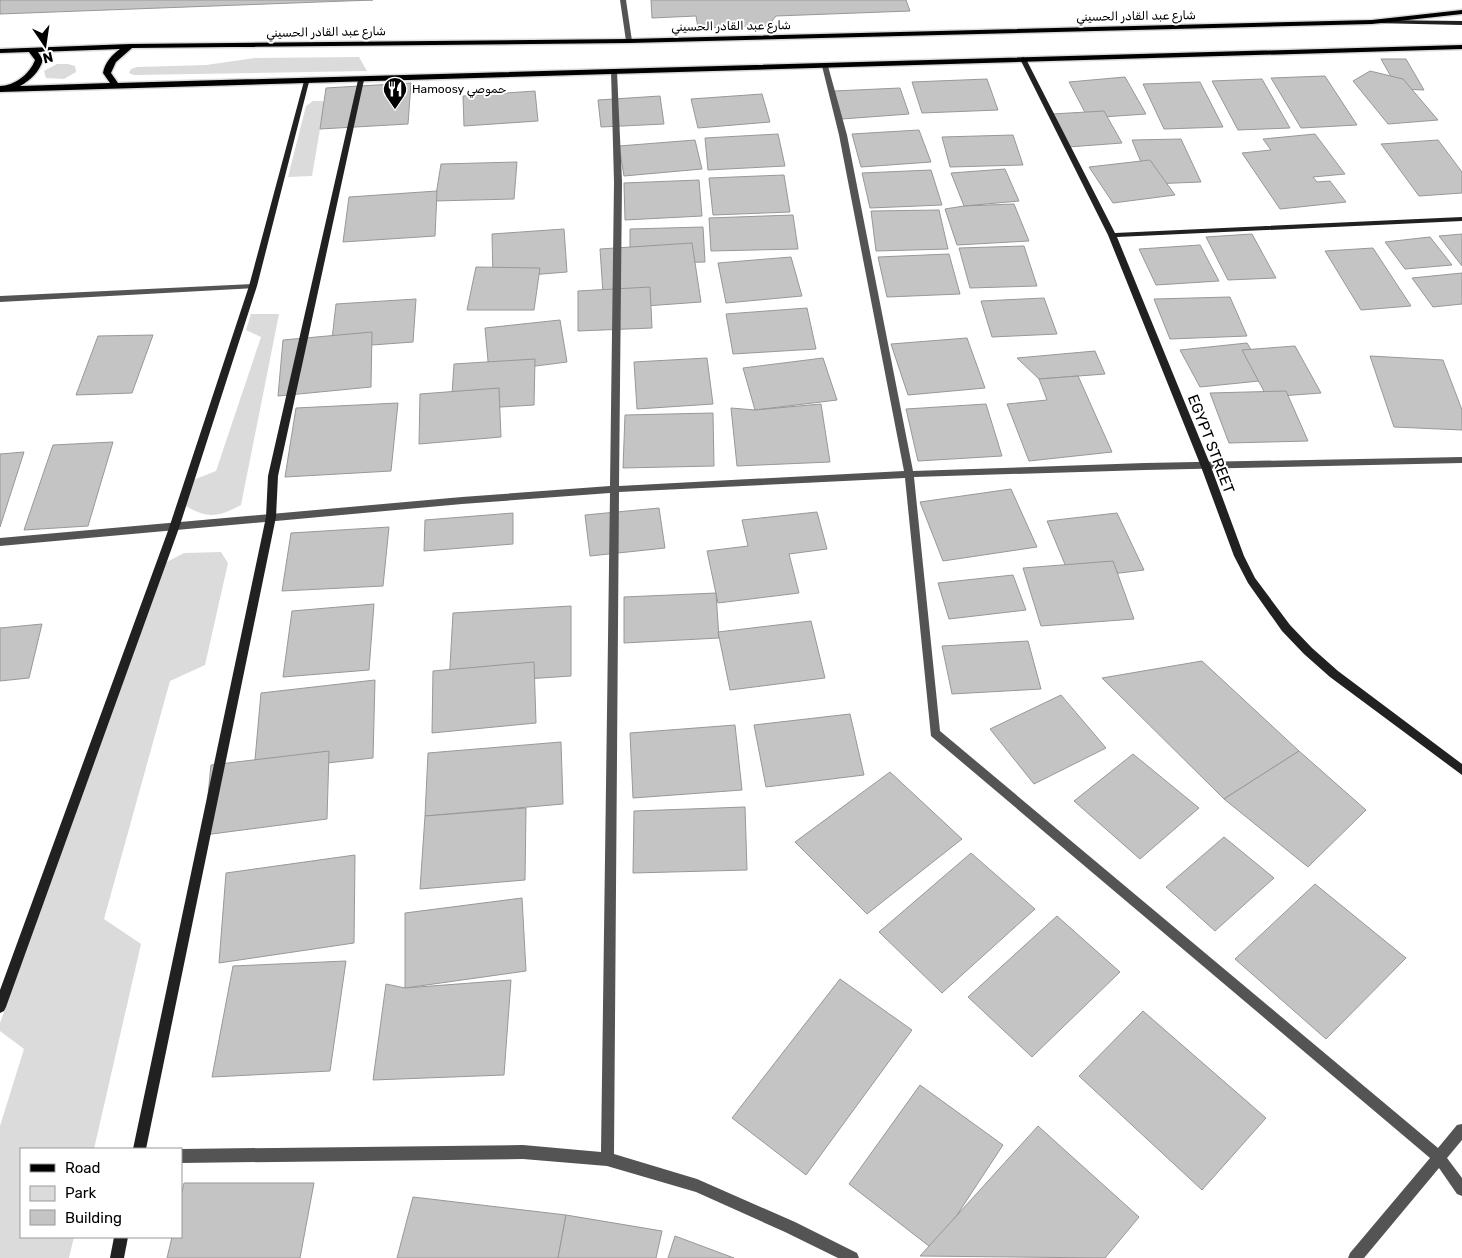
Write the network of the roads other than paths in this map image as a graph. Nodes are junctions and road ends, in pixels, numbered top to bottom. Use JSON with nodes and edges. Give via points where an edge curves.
{"nodes":[{"id":1,"x":623,"y":0,"type":"edge"},
{"id":2,"x":1462,"y":12,"type":"edge"},
{"id":3,"x":1372,"y":22,"type":"junction"},
{"id":4,"x":1462,"y":23,"type":"edge"},
{"id":5,"x":629,"y":41,"type":"junction"},
{"id":6,"x":130,"y":46,"type":"junction"},
{"id":7,"x":1462,"y":47,"type":"edge"},
{"id":8,"x":32,"y":50,"type":"junction"},
{"id":9,"x":0,"y":51,"type":"edge"},
{"id":10,"x":1023,"y":59,"type":"junction"},
{"id":11,"x":825,"y":66,"type":"junction"},
{"id":12,"x":614,"y":71,"type":"junction"},
{"id":13,"x":361,"y":80,"type":"junction"},
{"id":14,"x":306,"y":82,"type":"junction"},
{"id":15,"x":116,"y":86,"type":"junction"},
{"id":16,"x":3,"y":89,"type":"edge"},
{"id":17,"x":1462,"y":219,"type":"edge"},
{"id":18,"x":1112,"y":234,"type":"junction"},
{"id":19,"x":253,"y":286,"type":"junction"},
{"id":20,"x":0,"y":299,"type":"edge"},
{"id":21,"x":1462,"y":460,"type":"edge"},
{"id":22,"x":1205,"y":464,"type":"junction"},
{"id":23,"x":909,"y":474,"type":"junction"},
{"id":24,"x":613,"y":490,"type":"junction"},
{"id":25,"x":271,"y":518,"type":"junction"},
{"id":26,"x":174,"y":528,"type":"junction"},
{"id":27,"x":0,"y":542,"type":"edge"},
{"id":28,"x":1462,"y":770,"type":"edge"},
{"id":29,"x":0,"y":1008,"type":"edge"},
{"id":30,"x":1462,"y":1130,"type":"edge"},
{"id":31,"x":139,"y":1148,"type":"edge"},
{"id":32,"x":182,"y":1156,"type":"edge"},
{"id":33,"x":1439,"y":1157,"type":"junction"},
{"id":34,"x":607,"y":1159,"type":"junction"},
{"id":35,"x":1462,"y":1189,"type":"edge"},
{"id":36,"x":121,"y":1238,"type":"edge"},
{"id":37,"x":117,"y":1258,"type":"edge"},
{"id":38,"x":852,"y":1258,"type":"edge"},
{"id":39,"x":1355,"y":1258,"type":"edge"}],
"edges":[{"from":1,"to":5,"type":"street"},
{"from":2,"to":3,"type":"main road","name":"شارع عبد القادر الحسيني"},
{"from":3,"to":4,"type":"street"},
{"from":3,"to":5,"type":"main road","name":"شارع عبد القادر الحسيني"},
{"from":5,"to":6,"type":"main road","name":"شارع عبد القادر الحسيني"},
{"from":6,"to":8,"type":"main road","name":"شارع عبد القادر الحسيني"},
{"from":6,"to":15,"type":"main road","via":[[108,66],[107,73]]},
{"from":7,"to":10,"type":"main road"},
{"from":8,"to":9,"type":"main road","name":"شارع عبد القادر الحسيني"},
{"from":8,"to":16,"type":"main road","via":[[39,60],[37,66],[27,78]]},
{"from":10,"to":11,"type":"main road"},
{"from":10,"to":18,"type":"street","name":"EGYPT STREET"},
{"from":11,"to":12,"type":"main road"},
{"from":11,"to":23,"type":"street","via":[[843,135]]},
{"from":12,"to":13,"type":"main road"},
{"from":12,"to":24,"type":"street","via":[[618,182]]},
{"from":13,"to":14,"type":"main road"},
{"from":13,"to":25,"type":"street","via":[[273,476]]},
{"from":14,"to":15,"type":"main road"},
{"from":14,"to":19,"type":"street"},
{"from":15,"to":16,"type":"main road"},
{"from":17,"to":18,"type":"street"},
{"from":18,"to":22,"type":"street","name":"EGYPT STREET"},
{"from":19,"to":20,"type":"street"},
{"from":19,"to":26,"type":"street"},
{"from":21,"to":22,"type":"street"},
{"from":22,"to":23,"type":"street"},
{"from":22,"to":28,"type":"street","name":"EGYPT STREET","via":[[1239,556],[1251,580],[1286,628],[1334,674]]},
{"from":23,"to":24,"type":"street"},
{"from":23,"to":33,"type":"street","via":[[934,733]]},
{"from":24,"to":25,"type":"street"},
{"from":24,"to":34,"type":"street"},
{"from":25,"to":26,"type":"street"},
{"from":25,"to":31,"type":"street"},
{"from":26,"to":27,"type":"street"},
{"from":26,"to":29,"type":"street"},
{"from":30,"to":33,"type":"street"},
{"from":32,"to":34,"type":"street","via":[[523,1152]]},
{"from":33,"to":35,"type":"street"},
{"from":33,"to":39,"type":"street"},
{"from":34,"to":38,"type":"street","via":[[697,1186]]},
{"from":36,"to":37,"type":"street"}]}
